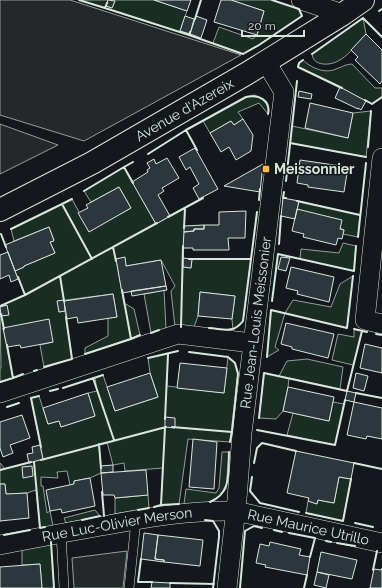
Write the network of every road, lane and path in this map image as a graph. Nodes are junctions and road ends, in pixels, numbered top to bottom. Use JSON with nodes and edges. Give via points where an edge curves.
{"nodes":[{"id":1,"x":302,"y":0,"type":"edge"},
{"id":2,"x":363,"y":0,"type":"edge"},
{"id":3,"x":343,"y":14,"type":"junction"},
{"id":4,"x":266,"y":62,"type":"junction"},
{"id":5,"x":382,"y":158,"type":"edge"},
{"id":6,"x":0,"y":210,"type":"edge"},
{"id":7,"x":382,"y":324,"type":"edge"},
{"id":8,"x":252,"y":343,"type":"junction"},
{"id":9,"x":0,"y":393,"type":"edge"},
{"id":10,"x":235,"y":511,"type":"junction"},
{"id":11,"x":136,"y":520,"type":"junction"},
{"id":12,"x":61,"y":534,"type":"junction"},
{"id":13,"x":382,"y":542,"type":"edge"},
{"id":14,"x":0,"y":545,"type":"edge"},
{"id":15,"x":64,"y":588,"type":"edge"},
{"id":16,"x":129,"y":588,"type":"edge"},
{"id":17,"x":227,"y":588,"type":"edge"}],
"edges":[{"from":1,"to":3,"type":"street"},
{"from":2,"to":3,"type":"main road","name":"Avenue d'Azereix"},
{"from":3,"to":4,"type":"main road","name":"Avenue d'Azereix"},
{"from":4,"to":6,"type":"main road","name":"Avenue d'Azereix","via":[[92,163]]},
{"from":4,"to":8,"type":"street","name":"Rue Jean-Louis Meissonier","via":[[284,92]]},
{"from":5,"to":7,"type":"street","via":[[365,320]]},
{"from":8,"to":9,"type":"street","via":[[178,334]]},
{"from":8,"to":10,"type":"street","name":"Rue Jean-Louis Meissonier"},
{"from":10,"to":11,"type":"street","name":"Rue Luc-Olivier Merson","via":[[197,511]]},
{"from":10,"to":13,"type":"street","name":"Rue Maurice Utrillo"},
{"from":10,"to":17,"type":"street","name":"Rue Jean-Louis Meissonier"},
{"from":11,"to":12,"type":"street","name":"Rue Luc-Olivier Merson"},
{"from":11,"to":16,"type":"lane"},
{"from":12,"to":14,"type":"street","name":"Rue Luc-Olivier Merson"},
{"from":12,"to":15,"type":"lane"}]}
